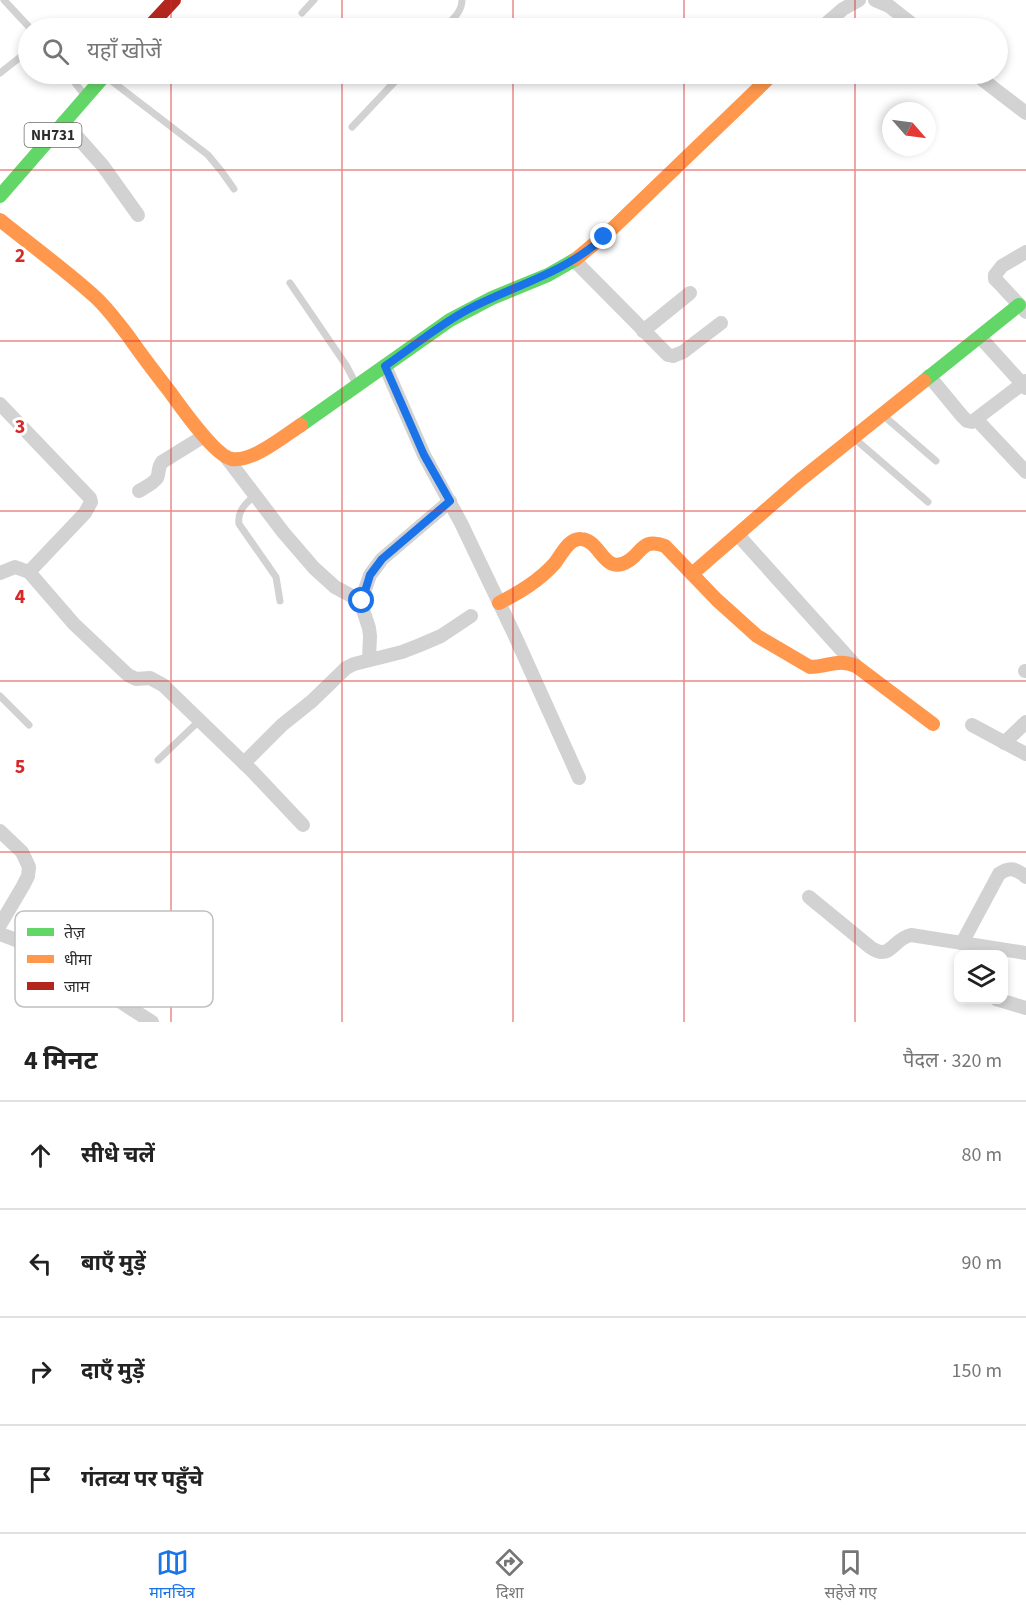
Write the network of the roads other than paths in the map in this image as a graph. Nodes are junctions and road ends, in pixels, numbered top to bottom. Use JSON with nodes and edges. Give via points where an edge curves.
{"nodes":[{"id":1,"x":4,"y":0,"type":"edge"},
{"id":2,"x":174,"y":0,"type":"edge"},
{"id":3,"x":314,"y":0,"type":"edge"},
{"id":4,"x":462,"y":0,"type":"edge"},
{"id":5,"x":858,"y":0,"type":"edge"},
{"id":6,"x":875,"y":0,"type":"edge"},
{"id":7,"x":302,"y":13,"type":"dead end"},
{"id":8,"x":21,"y":18,"type":"edge"},
{"id":9,"x":157,"y":18,"type":"edge"},
{"id":10,"x":453,"y":18,"type":"edge"},
{"id":11,"x":833,"y":18,"type":"edge"},
{"id":12,"x":904,"y":18,"type":"edge"},
{"id":13,"x":18,"y":59,"type":"edge"},
{"id":14,"x":0,"y":73,"type":"edge"},
{"id":15,"x":76,"y":84,"type":"edge"},
{"id":16,"x":97,"y":84,"type":"edge"},
{"id":17,"x":119,"y":84,"type":"edge"},
{"id":18,"x":393,"y":84,"type":"edge"},
{"id":19,"x":763,"y":84,"type":"edge"},
{"id":20,"x":988,"y":84,"type":"edge"},
{"id":21,"x":86,"y":97,"type":"junction"},
{"id":22,"x":1026,"y":113,"type":"edge"},
{"id":23,"x":64,"y":122,"type":"junction"},
{"id":24,"x":352,"y":127,"type":"dead end"},
{"id":25,"x":234,"y":189,"type":"dead end"},
{"id":26,"x":0,"y":196,"type":"edge"},
{"id":27,"x":138,"y":215,"type":"dead end"},
{"id":28,"x":0,"y":220,"type":"edge"},
{"id":29,"x":1026,"y":252,"type":"edge"},
{"id":30,"x":574,"y":260,"type":"junction"},
{"id":31,"x":290,"y":283,"type":"dead end"},
{"id":32,"x":690,"y":293,"type":"dead end"},
{"id":33,"x":1023,"y":308,"type":"edge"},
{"id":34,"x":720,"y":322,"type":"dead end"},
{"id":35,"x":643,"y":331,"type":"junction"},
{"id":36,"x":980,"y":337,"type":"junction"},
{"id":37,"x":385,"y":366,"type":"junction"},
{"id":38,"x":929,"y":376,"type":"junction"},
{"id":39,"x":1025,"y":384,"type":"edge"},
{"id":40,"x":357,"y":386,"type":"junction"},
{"id":41,"x":0,"y":404,"type":"edge"},
{"id":42,"x":882,"y":414,"type":"junction"},
{"id":43,"x":977,"y":420,"type":"junction"},
{"id":44,"x":204,"y":436,"type":"junction"},
{"id":45,"x":853,"y":437,"type":"junction"},
{"id":46,"x":226,"y":457,"type":"junction"},
{"id":47,"x":936,"y":461,"type":"dead end"},
{"id":48,"x":1026,"y":472,"type":"edge"},
{"id":49,"x":139,"y":491,"type":"dead end"},
{"id":50,"x":255,"y":495,"type":"junction"},
{"id":51,"x":450,"y":501,"type":"junction"},
{"id":52,"x":928,"y":502,"type":"dead end"},
{"id":53,"x":738,"y":535,"type":"junction"},
{"id":54,"x":0,"y":572,"type":"edge"},
{"id":55,"x":29,"y":572,"type":"junction"},
{"id":56,"x":692,"y":574,"type":"junction"},
{"id":57,"x":280,"y":601,"type":"dead end"},
{"id":58,"x":362,"y":601,"type":"junction"},
{"id":59,"x":499,"y":603,"type":"junction"},
{"id":60,"x":471,"y":616,"type":"dead end"},
{"id":61,"x":369,"y":659,"type":"junction"},
{"id":62,"x":856,"y":666,"type":"junction"},
{"id":63,"x":0,"y":696,"type":"edge"},
{"id":64,"x":199,"y":720,"type":"junction"},
{"id":65,"x":1026,"y":722,"type":"edge"},
{"id":66,"x":933,"y":724,"type":"dead end"},
{"id":67,"x":29,"y":725,"type":"dead end"},
{"id":68,"x":972,"y":725,"type":"dead end"},
{"id":69,"x":1004,"y":743,"type":"junction"},
{"id":70,"x":1026,"y":754,"type":"edge"},
{"id":71,"x":158,"y":760,"type":"dead end"},
{"id":72,"x":244,"y":763,"type":"junction"},
{"id":73,"x":579,"y":778,"type":"dead end"},
{"id":74,"x":303,"y":825,"type":"dead end"},
{"id":75,"x":0,"y":831,"type":"edge"},
{"id":76,"x":1026,"y":877,"type":"edge"},
{"id":77,"x":809,"y":897,"type":"dead end"},
{"id":78,"x":0,"y":925,"type":"edge"},
{"id":79,"x":0,"y":934,"type":"edge"},
{"id":80,"x":15,"y":940,"type":"edge"},
{"id":81,"x":962,"y":942,"type":"junction"},
{"id":82,"x":1026,"y":952,"type":"edge"},
{"id":83,"x":1008,"y":1003,"type":"edge"},
{"id":84,"x":128,"y":1007,"type":"edge"},
{"id":85,"x":1026,"y":1008,"type":"edge"},
{"id":86,"x":152,"y":1022,"type":"edge"}],
"edges":[{"from":1,"to":8,"type":"lane"},
{"from":2,"to":9,"type":"main road"},
{"from":3,"to":7,"type":"lane"},
{"from":4,"to":10,"type":"lane","via":[[462,7]]},
{"from":5,"to":11,"type":"street"},
{"from":6,"to":12,"type":"street"},
{"from":13,"to":14,"type":"lane"},
{"from":15,"to":21,"type":"lane"},
{"from":16,"to":21,"type":"main road","number":"NH731"},
{"from":17,"to":25,"type":"lane","via":[[208,155]]},
{"from":18,"to":24,"type":"lane"},
{"from":19,"to":30,"type":"main road","via":[[594,246]]},
{"from":20,"to":22,"type":"street"},
{"from":21,"to":23,"type":"main road","number":"NH731"},
{"from":23,"to":26,"type":"main road","number":"NH731"},
{"from":23,"to":27,"type":"street","via":[[103,166]]},
{"from":28,"to":44,"type":"main road","via":[[94,296]]},
{"from":29,"to":33,"type":"street","via":[[1002,266],[995,275]]},
{"from":30,"to":35,"type":"street"},
{"from":30,"to":37,"type":"main road","via":[[467,310]]},
{"from":31,"to":40,"type":"lane"},
{"from":32,"to":35,"type":"street"},
{"from":33,"to":36,"type":"main road"},
{"from":34,"to":35,"type":"street","via":[[673,356]]},
{"from":36,"to":38,"type":"main road"},
{"from":36,"to":39,"type":"street"},
{"from":37,"to":40,"type":"main road"},
{"from":37,"to":51,"type":"street","via":[[424,455]]},
{"from":38,"to":42,"type":"main road"},
{"from":38,"to":43,"type":"street","via":[[967,421]]},
{"from":39,"to":43,"type":"street"},
{"from":40,"to":46,"type":"main road","via":[[276,442],[243,458]]},
{"from":41,"to":55,"type":"street","via":[[91,502]]},
{"from":42,"to":45,"type":"main road"},
{"from":42,"to":47,"type":"lane"},
{"from":43,"to":48,"type":"street"},
{"from":44,"to":46,"type":"main road"},
{"from":44,"to":49,"type":"street","via":[[162,462],[156,480]]},
{"from":45,"to":52,"type":"lane"},
{"from":45,"to":53,"type":"main road"},
{"from":46,"to":50,"type":"street"},
{"from":50,"to":57,"type":"lane","via":[[238,518],[276,577]]},
{"from":50,"to":58,"type":"street","via":[[314,568],[335,587]]},
{"from":51,"to":58,"type":"street","via":[[382,559],[370,575]]},
{"from":51,"to":59,"type":"street"},
{"from":53,"to":56,"type":"main road"},
{"from":53,"to":62,"type":"street"},
{"from":54,"to":55,"type":"street","via":[[15,567]]},
{"from":55,"to":64,"type":"street","via":[[116,665],[133,678],[146,677],[163,685]]},
{"from":56,"to":59,"type":"main road","via":[[658,543],[646,544],[626,562],[616,565],[591,543],[578,538],[540,579]]},
{"from":56,"to":62,"type":"main road","via":[[757,636],[797,660],[810,667],[839,662]]},
{"from":58,"to":61,"type":"street","via":[[370,636]]},
{"from":59,"to":73,"type":"street"},
{"from":60,"to":61,"type":"street","via":[[420,645]]},
{"from":61,"to":72,"type":"street","via":[[346,668]]},
{"from":62,"to":66,"type":"main road"},
{"from":63,"to":67,"type":"lane"},
{"from":64,"to":71,"type":"lane"},
{"from":64,"to":72,"type":"street"},
{"from":65,"to":69,"type":"street"},
{"from":68,"to":69,"type":"street"},
{"from":69,"to":70,"type":"street"},
{"from":72,"to":74,"type":"street"},
{"from":75,"to":78,"type":"street","via":[[22,852],[29,867],[28,876]]},
{"from":76,"to":81,"type":"street","via":[[1013,869],[999,874]]},
{"from":77,"to":81,"type":"street","via":[[882,953],[910,935]]},
{"from":79,"to":80,"type":"street"},
{"from":81,"to":82,"type":"street"},
{"from":83,"to":85,"type":"street"},
{"from":84,"to":86,"type":"street"}]}
